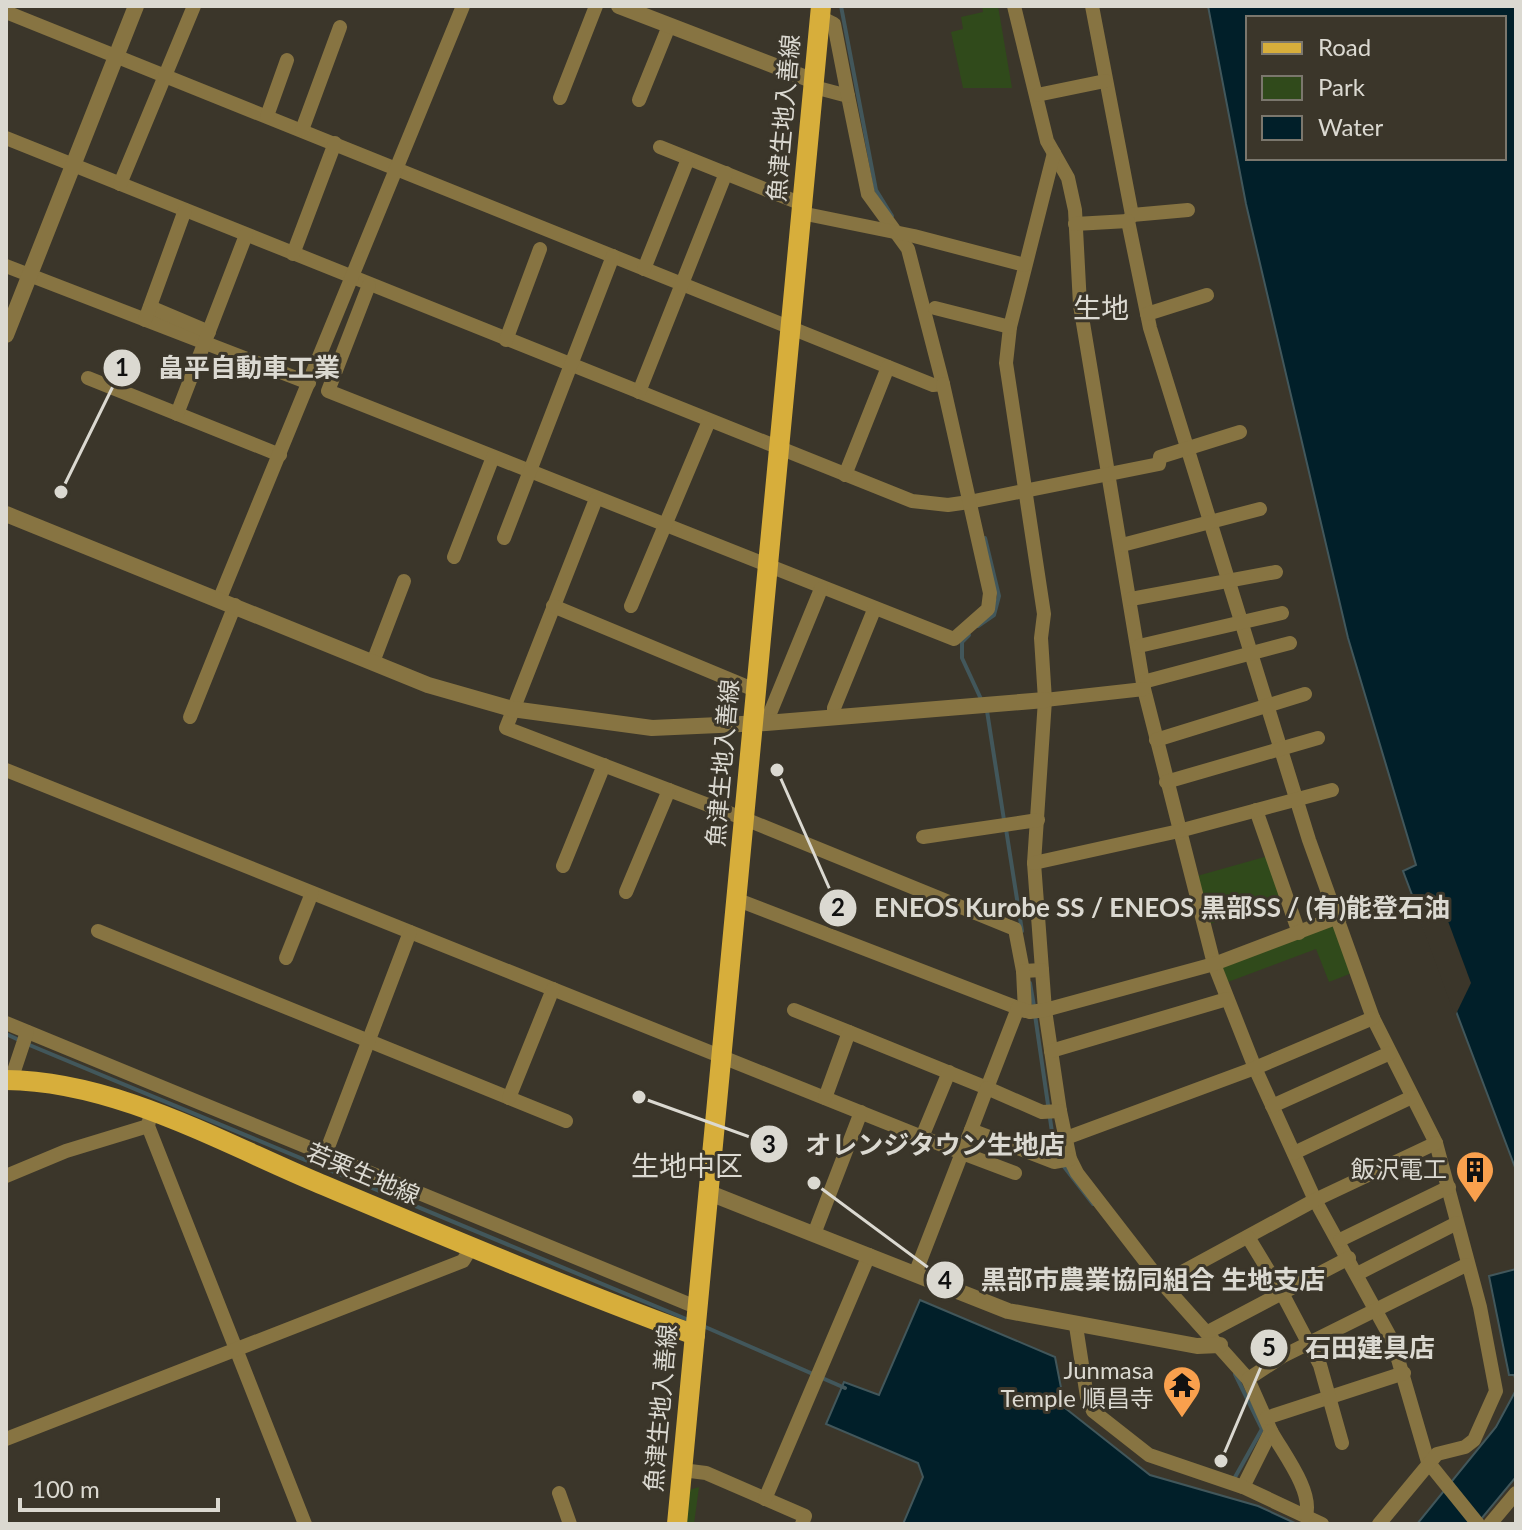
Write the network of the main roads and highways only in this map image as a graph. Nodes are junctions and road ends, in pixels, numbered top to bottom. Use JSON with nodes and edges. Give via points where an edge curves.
{"nodes":[{"id":1,"x":820,"y":12,"type":"edge"},
{"id":2,"x":8,"y":1080,"type":"edge"},
{"id":3,"x":695,"y":1335,"type":"junction"},
{"id":4,"x":677,"y":1524,"type":"edge"}],
"edges":[{"from":1,"to":3,"type":"main road","name":"魚津生地入善線","via":[[755,690],[759,723]]},
{"from":2,"to":3,"type":"main road","name":"若栗生地線","via":[[85,1090]]},
{"from":3,"to":4,"type":"main road","name":"魚津生地入善線"}]}
